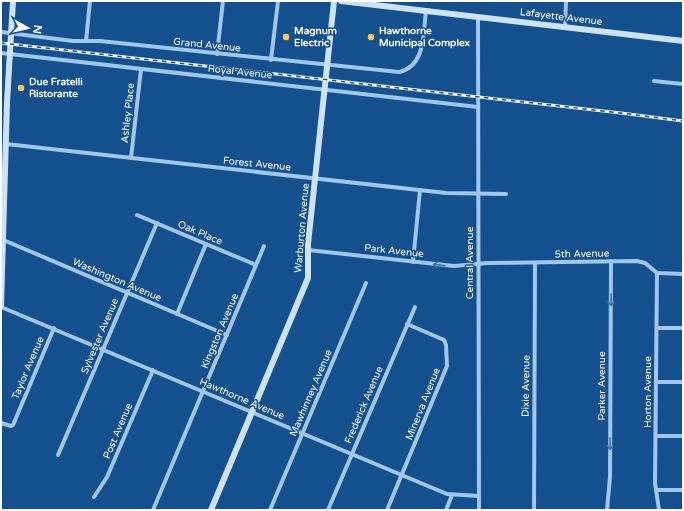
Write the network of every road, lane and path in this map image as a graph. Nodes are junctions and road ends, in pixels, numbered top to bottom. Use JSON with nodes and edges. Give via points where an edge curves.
{"nodes":[{"id":1,"x":13,"y":1,"type":"edge"},
{"id":2,"x":90,"y":1,"type":"edge"},
{"id":3,"x":223,"y":1,"type":"edge"},
{"id":4,"x":278,"y":1,"type":"edge"},
{"id":5,"x":334,"y":1,"type":"edge"},
{"id":6,"x":341,"y":1,"type":"edge"},
{"id":7,"x":566,"y":1,"type":"edge"},
{"id":8,"x":426,"y":11,"type":"junction"},
{"id":9,"x":478,"y":17,"type":"junction"},
{"id":10,"x":565,"y":28,"type":"junction"},
{"id":11,"x":1,"y":32,"type":"edge"},
{"id":12,"x":12,"y":34,"type":"junction"},
{"id":13,"x":86,"y":41,"type":"junction"},
{"id":14,"x":683,"y":41,"type":"edge"},
{"id":15,"x":1,"y":53,"type":"edge"},
{"id":16,"x":11,"y":54,"type":"junction"},
{"id":17,"x":217,"y":54,"type":"junction"},
{"id":18,"x":271,"y":60,"type":"junction"},
{"id":19,"x":328,"y":64,"type":"junction"},
{"id":20,"x":141,"y":69,"type":"junction"},
{"id":21,"x":654,"y":81,"type":"dead end"},
{"id":22,"x":683,"y":84,"type":"edge"},
{"id":23,"x":326,"y":90,"type":"junction"},
{"id":24,"x":478,"y":107,"type":"junction"},
{"id":25,"x":6,"y":144,"type":"junction"},
{"id":26,"x":131,"y":158,"type":"junction"},
{"id":27,"x":316,"y":179,"type":"junction"},
{"id":28,"x":420,"y":190,"type":"junction"},
{"id":29,"x":478,"y":194,"type":"junction"},
{"id":30,"x":506,"y":194,"type":"dead end"},
{"id":31,"x":137,"y":215,"type":"dead end"},
{"id":32,"x":157,"y":223,"type":"junction"},
{"id":33,"x":2,"y":240,"type":"edge"},
{"id":34,"x":206,"y":244,"type":"junction"},
{"id":35,"x":264,"y":246,"type":"dead end"},
{"id":36,"x":308,"y":250,"type":"junction"},
{"id":37,"x":611,"y":261,"type":"junction"},
{"id":38,"x":413,"y":262,"type":"junction"},
{"id":39,"x":535,"y":262,"type":"junction"},
{"id":40,"x":256,"y":265,"type":"junction"},
{"id":41,"x":478,"y":265,"type":"junction"},
{"id":42,"x":657,"y":273,"type":"junction"},
{"id":43,"x":683,"y":274,"type":"edge"},
{"id":44,"x":366,"y":283,"type":"dead end"},
{"id":45,"x":127,"y":293,"type":"junction"},
{"id":46,"x":1,"y":306,"type":"edge"},
{"id":47,"x":414,"y":307,"type":"dead end"},
{"id":48,"x":177,"y":314,"type":"junction"},
{"id":49,"x":407,"y":324,"type":"junction"},
{"id":50,"x":54,"y":328,"type":"junction"},
{"id":51,"x":657,"y":328,"type":"junction"},
{"id":52,"x":683,"y":328,"type":"edge"},
{"id":53,"x":226,"y":335,"type":"junction"},
{"id":54,"x":103,"y":349,"type":"junction"},
{"id":55,"x":153,"y":370,"type":"junction"},
{"id":56,"x":656,"y":382,"type":"junction"},
{"id":57,"x":683,"y":382,"type":"edge"},
{"id":58,"x":203,"y":391,"type":"junction"},
{"id":59,"x":253,"y":412,"type":"junction"},
{"id":60,"x":1,"y":423,"type":"edge"},
{"id":61,"x":302,"y":433,"type":"junction"},
{"id":62,"x":656,"y":436,"type":"junction"},
{"id":63,"x":683,"y":436,"type":"edge"},
{"id":64,"x":352,"y":454,"type":"junction"},
{"id":65,"x":58,"y":455,"type":"dead end"},
{"id":66,"x":402,"y":475,"type":"junction"},
{"id":67,"x":656,"y":490,"type":"junction"},
{"id":68,"x":683,"y":490,"type":"edge"},
{"id":69,"x":452,"y":496,"type":"junction"},
{"id":70,"x":479,"y":496,"type":"junction"},
{"id":71,"x":94,"y":497,"type":"dead end"},
{"id":72,"x":153,"y":510,"type":"edge"},
{"id":73,"x":211,"y":510,"type":"edge"},
{"id":74,"x":270,"y":510,"type":"edge"},
{"id":75,"x":328,"y":510,"type":"edge"},
{"id":76,"x":387,"y":510,"type":"edge"},
{"id":77,"x":446,"y":510,"type":"edge"},
{"id":78,"x":479,"y":510,"type":"edge"},
{"id":79,"x":534,"y":510,"type":"edge"},
{"id":80,"x":607,"y":510,"type":"edge"},
{"id":81,"x":659,"y":510,"type":"edge"}],
"edges":[{"from":1,"to":12,"type":"street"},
{"from":2,"to":13,"type":"street"},
{"from":3,"to":17,"type":"street"},
{"from":4,"to":18,"type":"street"},
{"from":5,"to":19,"type":"street","name":"Warburton Avenue"},
{"from":6,"to":8,"type":"street","name":"Lafayette Avenue"},
{"from":7,"to":10,"type":"street"},
{"from":8,"to":9,"type":"street","name":"Lafayette Avenue"},
{"from":8,"to":19,"type":"street","name":"Grand Avenue","via":[[420,55],[402,71]]},
{"from":9,"to":10,"type":"street","name":"Lafayette Avenue"},
{"from":9,"to":24,"type":"street","name":"Central Avenue"},
{"from":10,"to":14,"type":"street","name":"Lafayette Avenue"},
{"from":11,"to":12,"type":"street","name":"Grand Avenue"},
{"from":12,"to":13,"type":"street","name":"Grand Avenue"},
{"from":12,"to":16,"type":"street"},
{"from":13,"to":17,"type":"street","name":"Grand Avenue"},
{"from":15,"to":16,"type":"street","name":"Royal Avenue"},
{"from":16,"to":20,"type":"street","name":"Royal Avenue"},
{"from":16,"to":25,"type":"street"},
{"from":17,"to":18,"type":"street","name":"Grand Avenue"},
{"from":18,"to":19,"type":"street","name":"Grand Avenue"},
{"from":19,"to":23,"type":"street","name":"Warburton Avenue"},
{"from":20,"to":23,"type":"street","name":"Royal Avenue"},
{"from":20,"to":26,"type":"street","name":"Ashley Place"},
{"from":21,"to":22,"type":"street"},
{"from":23,"to":24,"type":"street","name":"Royal Avenue"},
{"from":23,"to":27,"type":"street","name":"Warburton Avenue"},
{"from":24,"to":29,"type":"street","name":"Central Avenue"},
{"from":25,"to":26,"type":"street","name":"Forest Avenue"},
{"from":25,"to":33,"type":"street"},
{"from":26,"to":27,"type":"street","name":"Forest Avenue"},
{"from":27,"to":28,"type":"street","name":"Forest Avenue"},
{"from":27,"to":36,"type":"street","name":"Warburton Avenue"},
{"from":28,"to":29,"type":"street","name":"Forest Avenue"},
{"from":28,"to":38,"type":"street"},
{"from":29,"to":30,"type":"street","name":"Forest Avenue"},
{"from":29,"to":41,"type":"street","name":"Central Avenue"},
{"from":31,"to":32,"type":"street","name":"Oak Place"},
{"from":32,"to":34,"type":"street","name":"Oak Place"},
{"from":32,"to":45,"type":"street","name":"Sylvester Avenue"},
{"from":33,"to":45,"type":"street","name":"Washington Avenue"},
{"from":33,"to":46,"type":"street"},
{"from":34,"to":40,"type":"street","name":"Oak Place"},
{"from":34,"to":48,"type":"street"},
{"from":35,"to":40,"type":"street","name":"Kingston Avenue"},
{"from":36,"to":38,"type":"street","name":"Park Avenue"},
{"from":36,"to":59,"type":"street","name":"Warburton Avenue","via":[[309,270],[306,285]]},
{"from":37,"to":39,"type":"street","name":"5th Avenue"},
{"from":37,"to":42,"type":"street","name":"5th Avenue","via":[[642,262]]},
{"from":37,"to":80,"type":"street","name":"Parker Avenue","one_way":true,"via":[[610,477]]},
{"from":41,"to":38,"type":"street","name":"Park Avenue","one_way":true,"via":[[454,266]]},
{"from":39,"to":41,"type":"street","name":"5th Avenue"},
{"from":39,"to":79,"type":"street","name":"Dixie Avenue"},
{"from":40,"to":53,"type":"street","name":"Kingston Avenue"},
{"from":41,"to":70,"type":"street","name":"Central Avenue"},
{"from":42,"to":43,"type":"street"},
{"from":42,"to":51,"type":"street","name":"Horton Avenue"},
{"from":44,"to":61,"type":"street","name":"Mawhinney Avenue"},
{"from":45,"to":48,"type":"street","name":"Washington Avenue"},
{"from":45,"to":54,"type":"street","name":"Sylvester Avenue"},
{"from":46,"to":50,"type":"street","name":"Hawthorne Avenue"},
{"from":47,"to":49,"type":"street","name":"Frederick Avenue"},
{"from":48,"to":53,"type":"street","name":"Washington Avenue"},
{"from":49,"to":64,"type":"street","name":"Frederick Avenue"},
{"from":49,"to":66,"type":"street","name":"Minerva Avenue","via":[[444,340],[447,366]]},
{"from":50,"to":54,"type":"street","name":"Hawthorne Avenue"},
{"from":50,"to":60,"type":"street","name":"Taylor Avenue","via":[[13,425]]},
{"from":51,"to":52,"type":"street"},
{"from":51,"to":56,"type":"street","name":"Horton Avenue"},
{"from":53,"to":58,"type":"street","name":"Kingston Avenue"},
{"from":54,"to":55,"type":"street","name":"Hawthorne Avenue"},
{"from":54,"to":65,"type":"street","name":"Sylvester Avenue"},
{"from":55,"to":58,"type":"street","name":"Hawthorne Avenue"},
{"from":55,"to":71,"type":"street","name":"Post Avenue","via":[[107,477]]},
{"from":56,"to":57,"type":"street"},
{"from":56,"to":62,"type":"street","name":"Horton Avenue"},
{"from":58,"to":59,"type":"street","name":"Hawthorne Avenue"},
{"from":58,"to":72,"type":"street","name":"Kingston Avenue"},
{"from":59,"to":61,"type":"street","name":"Hawthorne Avenue"},
{"from":59,"to":73,"type":"street","name":"Warburton Avenue"},
{"from":61,"to":64,"type":"street","name":"Hawthorne Avenue"},
{"from":61,"to":74,"type":"street","name":"Mawhinney Avenue"},
{"from":62,"to":63,"type":"street"},
{"from":62,"to":67,"type":"street","name":"Horton Avenue"},
{"from":64,"to":66,"type":"street","name":"Hawthorne Avenue"},
{"from":64,"to":75,"type":"street","name":"Frederick Avenue"},
{"from":66,"to":69,"type":"street","name":"Hawthorne Avenue"},
{"from":66,"to":76,"type":"street","name":"Minerva Avenue"},
{"from":67,"to":68,"type":"street"},
{"from":67,"to":81,"type":"street","name":"Horton Avenue"},
{"from":69,"to":70,"type":"street","name":"Hawthorne Avenue"},
{"from":69,"to":77,"type":"street"},
{"from":70,"to":78,"type":"street","name":"Central Avenue"}]}
